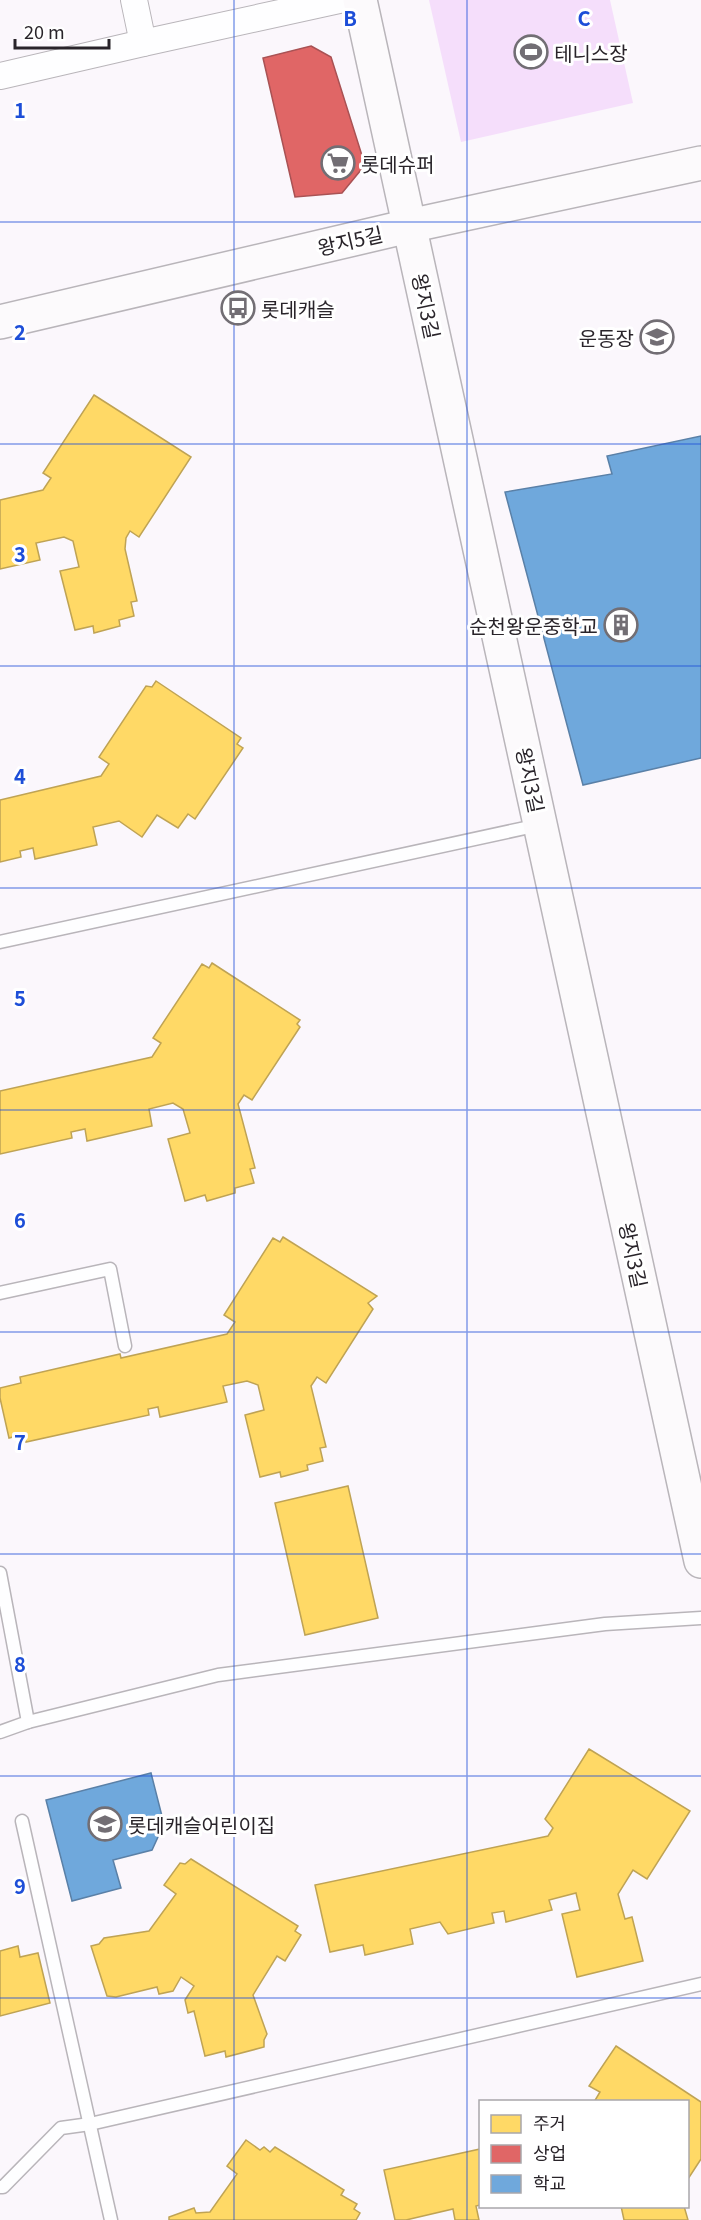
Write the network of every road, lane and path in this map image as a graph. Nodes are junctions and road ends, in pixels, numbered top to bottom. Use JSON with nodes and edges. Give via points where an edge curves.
{"nodes":[{"id":1,"x":134,"y":0,"type":"edge"},
{"id":2,"x":339,"y":0,"type":"edge"},
{"id":3,"x":360,"y":0,"type":"edge"},
{"id":4,"x":143,"y":43,"type":"junction"},
{"id":5,"x":0,"y":76,"type":"edge"},
{"id":6,"x":701,"y":163,"type":"edge"},
{"id":7,"x":409,"y":226,"type":"junction"},
{"id":8,"x":0,"y":322,"type":"edge"},
{"id":9,"x":540,"y":825,"type":"junction"},
{"id":10,"x":0,"y":942,"type":"edge"},
{"id":11,"x":0,"y":1293,"type":"edge"},
{"id":12,"x":125,"y":1346,"type":"dead end"},
{"id":13,"x":701,"y":1561,"type":"edge"},
{"id":14,"x":0,"y":1573,"type":"edge"},
{"id":15,"x":701,"y":1618,"type":"edge"},
{"id":16,"x":28,"y":1722,"type":"junction"},
{"id":17,"x":0,"y":1732,"type":"edge"},
{"id":18,"x":22,"y":1821,"type":"dead end"},
{"id":19,"x":701,"y":1984,"type":"edge"},
{"id":20,"x":90,"y":2124,"type":"junction"},
{"id":21,"x":0,"y":2187,"type":"edge"},
{"id":22,"x":111,"y":2220,"type":"edge"}],
"edges":[{"from":1,"to":4,"type":"street"},
{"from":2,"to":4,"type":"street"},
{"from":3,"to":7,"type":"street","name":"왕지3길"},
{"from":4,"to":5,"type":"street"},
{"from":6,"to":7,"type":"street","name":"왕지5길"},
{"from":7,"to":8,"type":"street","name":"왕지5길"},
{"from":7,"to":9,"type":"street","name":"왕지3길"},
{"from":9,"to":10,"type":"lane"},
{"from":9,"to":13,"type":"street","name":"왕지3길"},
{"from":11,"to":12,"type":"lane","via":[[110,1269]]},
{"from":14,"to":16,"type":"lane"},
{"from":15,"to":16,"type":"lane","via":[[605,1624],[218,1675]]},
{"from":16,"to":17,"type":"lane"},
{"from":18,"to":20,"type":"lane"},
{"from":19,"to":20,"type":"lane"},
{"from":20,"to":21,"type":"lane","via":[[60,2128]]},
{"from":20,"to":22,"type":"lane"}]}
